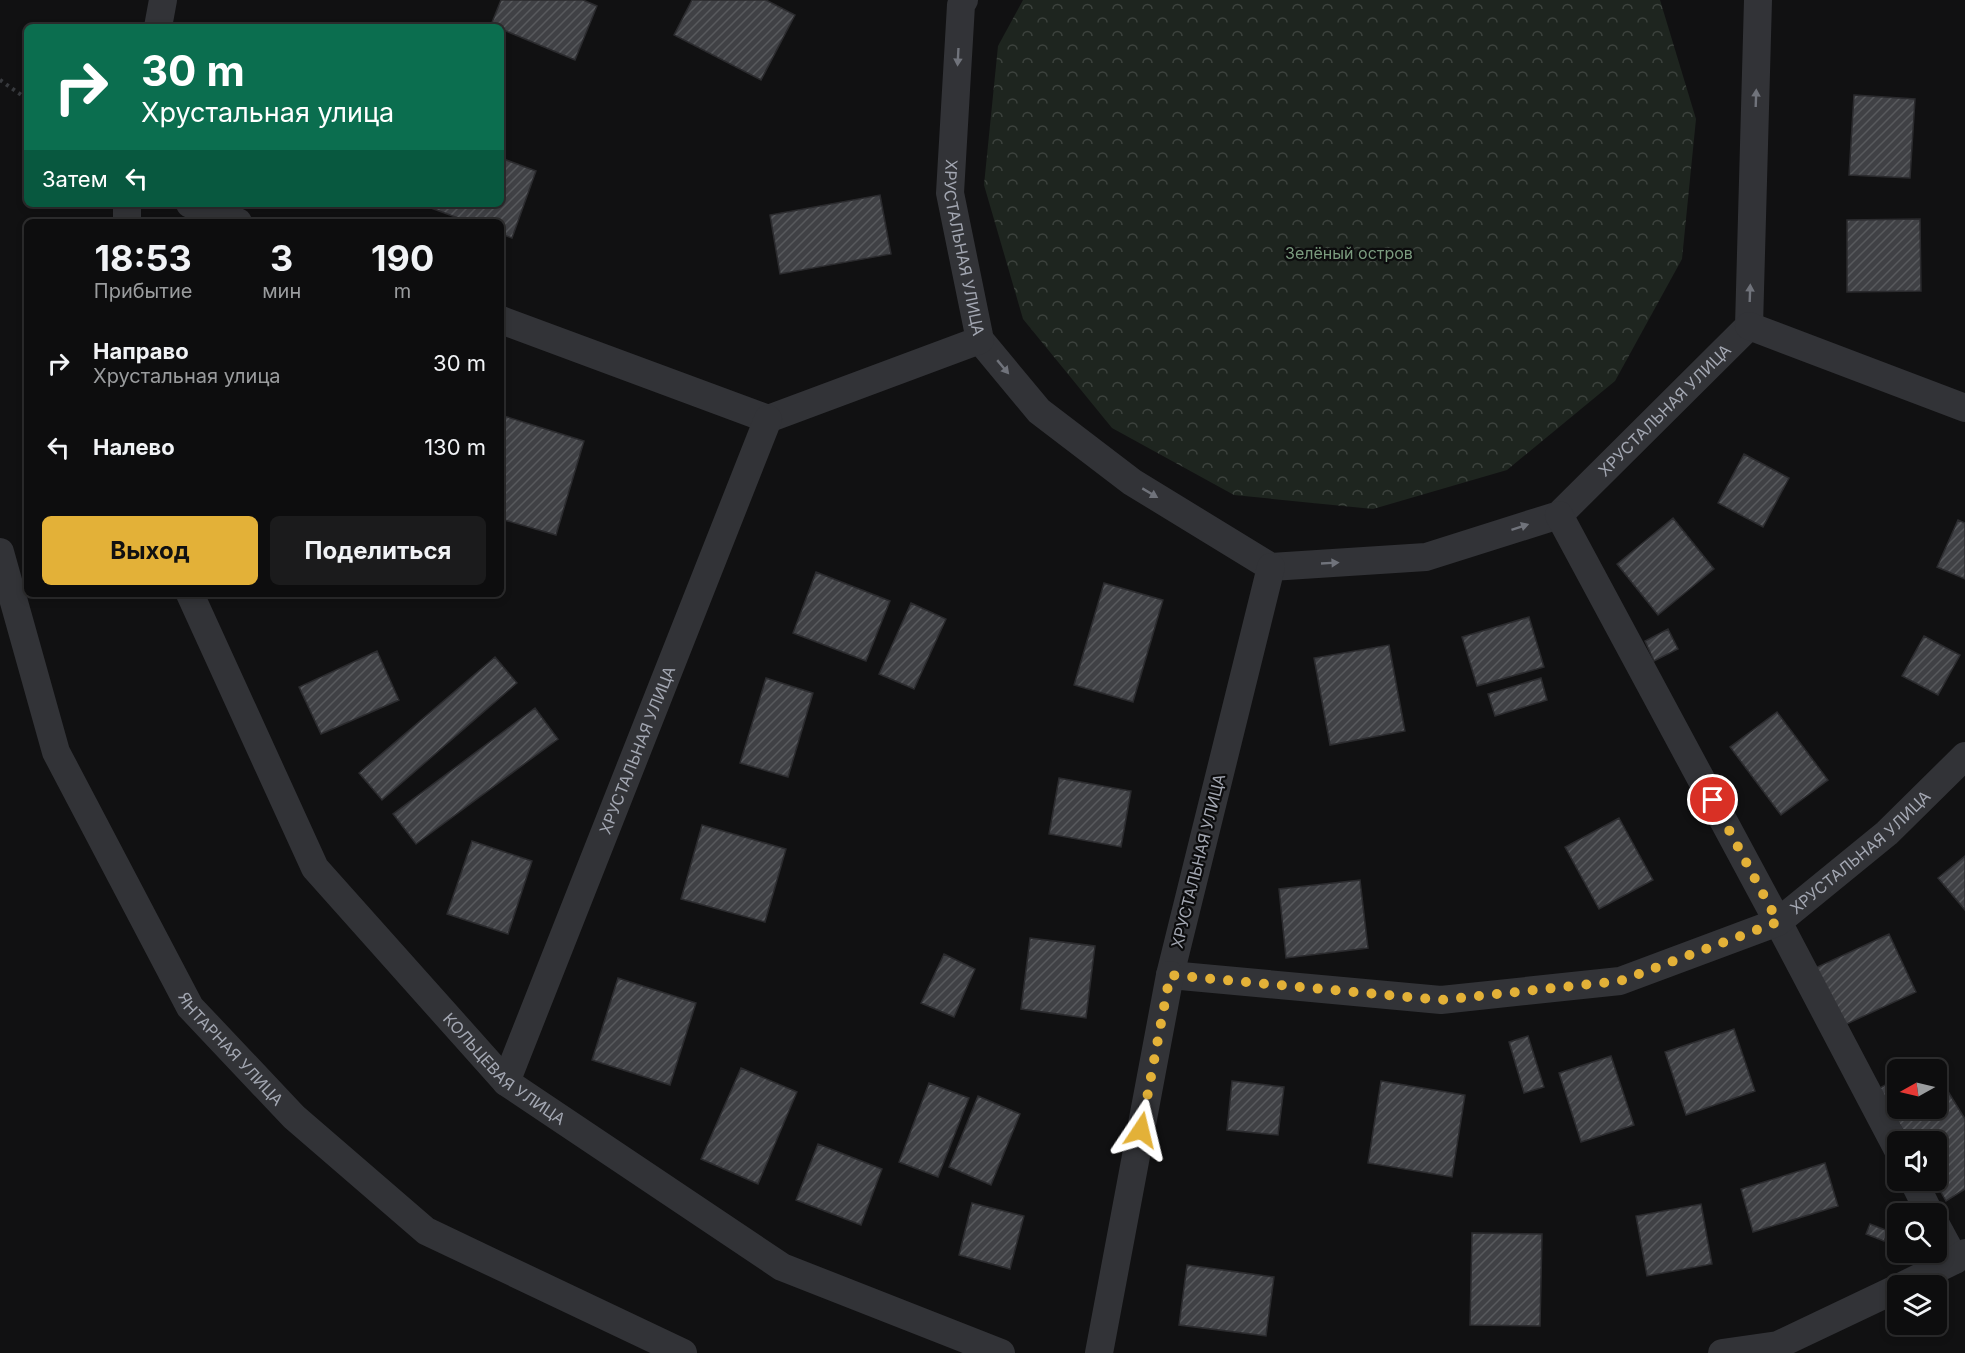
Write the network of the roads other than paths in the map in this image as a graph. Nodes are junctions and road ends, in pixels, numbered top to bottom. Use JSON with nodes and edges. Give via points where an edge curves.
{"nodes":[{"id":1,"x":163,"y":0,"type":"edge"},
{"id":2,"x":1758,"y":0,"type":"edge"},
{"id":3,"x":958,"y":2,"type":"edge"},
{"id":4,"x":159,"y":24,"type":"edge"},
{"id":5,"x":198,"y":207,"type":"edge"},
{"id":6,"x":230,"y":219,"type":"edge"},
{"id":7,"x":504,"y":321,"type":"edge"},
{"id":8,"x":1749,"y":326,"type":"junction"},
{"id":9,"x":980,"y":339,"type":"junction"},
{"id":10,"x":1965,"y":408,"type":"edge"},
{"id":11,"x":768,"y":419,"type":"junction"},
{"id":12,"x":1560,"y":515,"type":"junction"},
{"id":13,"x":0,"y":552,"type":"edge"},
{"id":14,"x":1271,"y":567,"type":"junction"},
{"id":15,"x":191,"y":597,"type":"edge"},
{"id":16,"x":1965,"y":756,"type":"edge"},
{"id":17,"x":1778,"y":922,"type":"junction"},
{"id":18,"x":1170,"y":975,"type":"junction"},
{"id":19,"x":506,"y":1082,"type":"junction"},
{"id":20,"x":1888,"y":1131,"type":"edge"},
{"id":21,"x":1947,"y":1240,"type":"edge"},
{"id":22,"x":1960,"y":1257,"type":"edge"},
{"id":23,"x":1924,"y":1275,"type":"edge"},
{"id":24,"x":1887,"y":1293,"type":"edge"},
{"id":25,"x":683,"y":1353,"type":"edge"},
{"id":26,"x":1001,"y":1353,"type":"edge"},
{"id":27,"x":1100,"y":1353,"type":"edge"},
{"id":28,"x":1722,"y":1353,"type":"edge"}],
"edges":[{"from":1,"to":4,"type":"street"},
{"from":8,"to":2,"type":"street","one_way":true},
{"from":3,"to":9,"type":"street","name":"ХРУСТАЛЬНАЯ УЛИЦА","one_way":true,"via":[[950,193]]},
{"from":5,"to":6,"type":"street"},
{"from":7,"to":11,"type":"street"},
{"from":8,"to":10,"type":"street"},
{"from":8,"to":12,"type":"street","name":"ХРУСТАЛЬНАЯ УЛИЦА"},
{"from":9,"to":11,"type":"street"},
{"from":9,"to":14,"type":"street","name":"ХРУСТАЛЬНАЯ УЛИЦА","one_way":true,"via":[[1039,411],[1132,482]]},
{"from":11,"to":19,"type":"street","name":"ХРУСТАЛЬНАЯ УЛИЦА"},
{"from":14,"to":12,"type":"street","name":"ХРУСТАЛЬНАЯ УЛИЦА","one_way":true,"via":[[1426,557]]},
{"from":12,"to":17,"type":"street"},
{"from":13,"to":25,"type":"street","name":"ЯНТАРНАЯ УЛИЦА","via":[[56,752],[190,1007],[294,1117],[426,1231]]},
{"from":14,"to":18,"type":"street","name":"ХРУСТАЛЬНАЯ УЛИЦА"},
{"from":15,"to":19,"type":"street","name":"КОЛЬЦЕВАЯ УЛИЦА","via":[[315,868]]},
{"from":16,"to":17,"type":"street","name":"ХРУСТАЛЬНАЯ УЛИЦА","via":[[1887,833]]},
{"from":17,"to":18,"type":"street","name":"ХРУСТАЛЬНАЯ УЛИЦА","via":[[1620,981],[1441,1000]]},
{"from":17,"to":20,"type":"street"},
{"from":18,"to":27,"type":"street"},
{"from":19,"to":26,"type":"street","name":"КОЛЬЦЕВАЯ УЛИЦА","via":[[782,1268]]},
{"from":21,"to":22,"type":"street"},
{"from":22,"to":23,"type":"street"},
{"from":24,"to":28,"type":"street","via":[[1778,1345]]}]}
